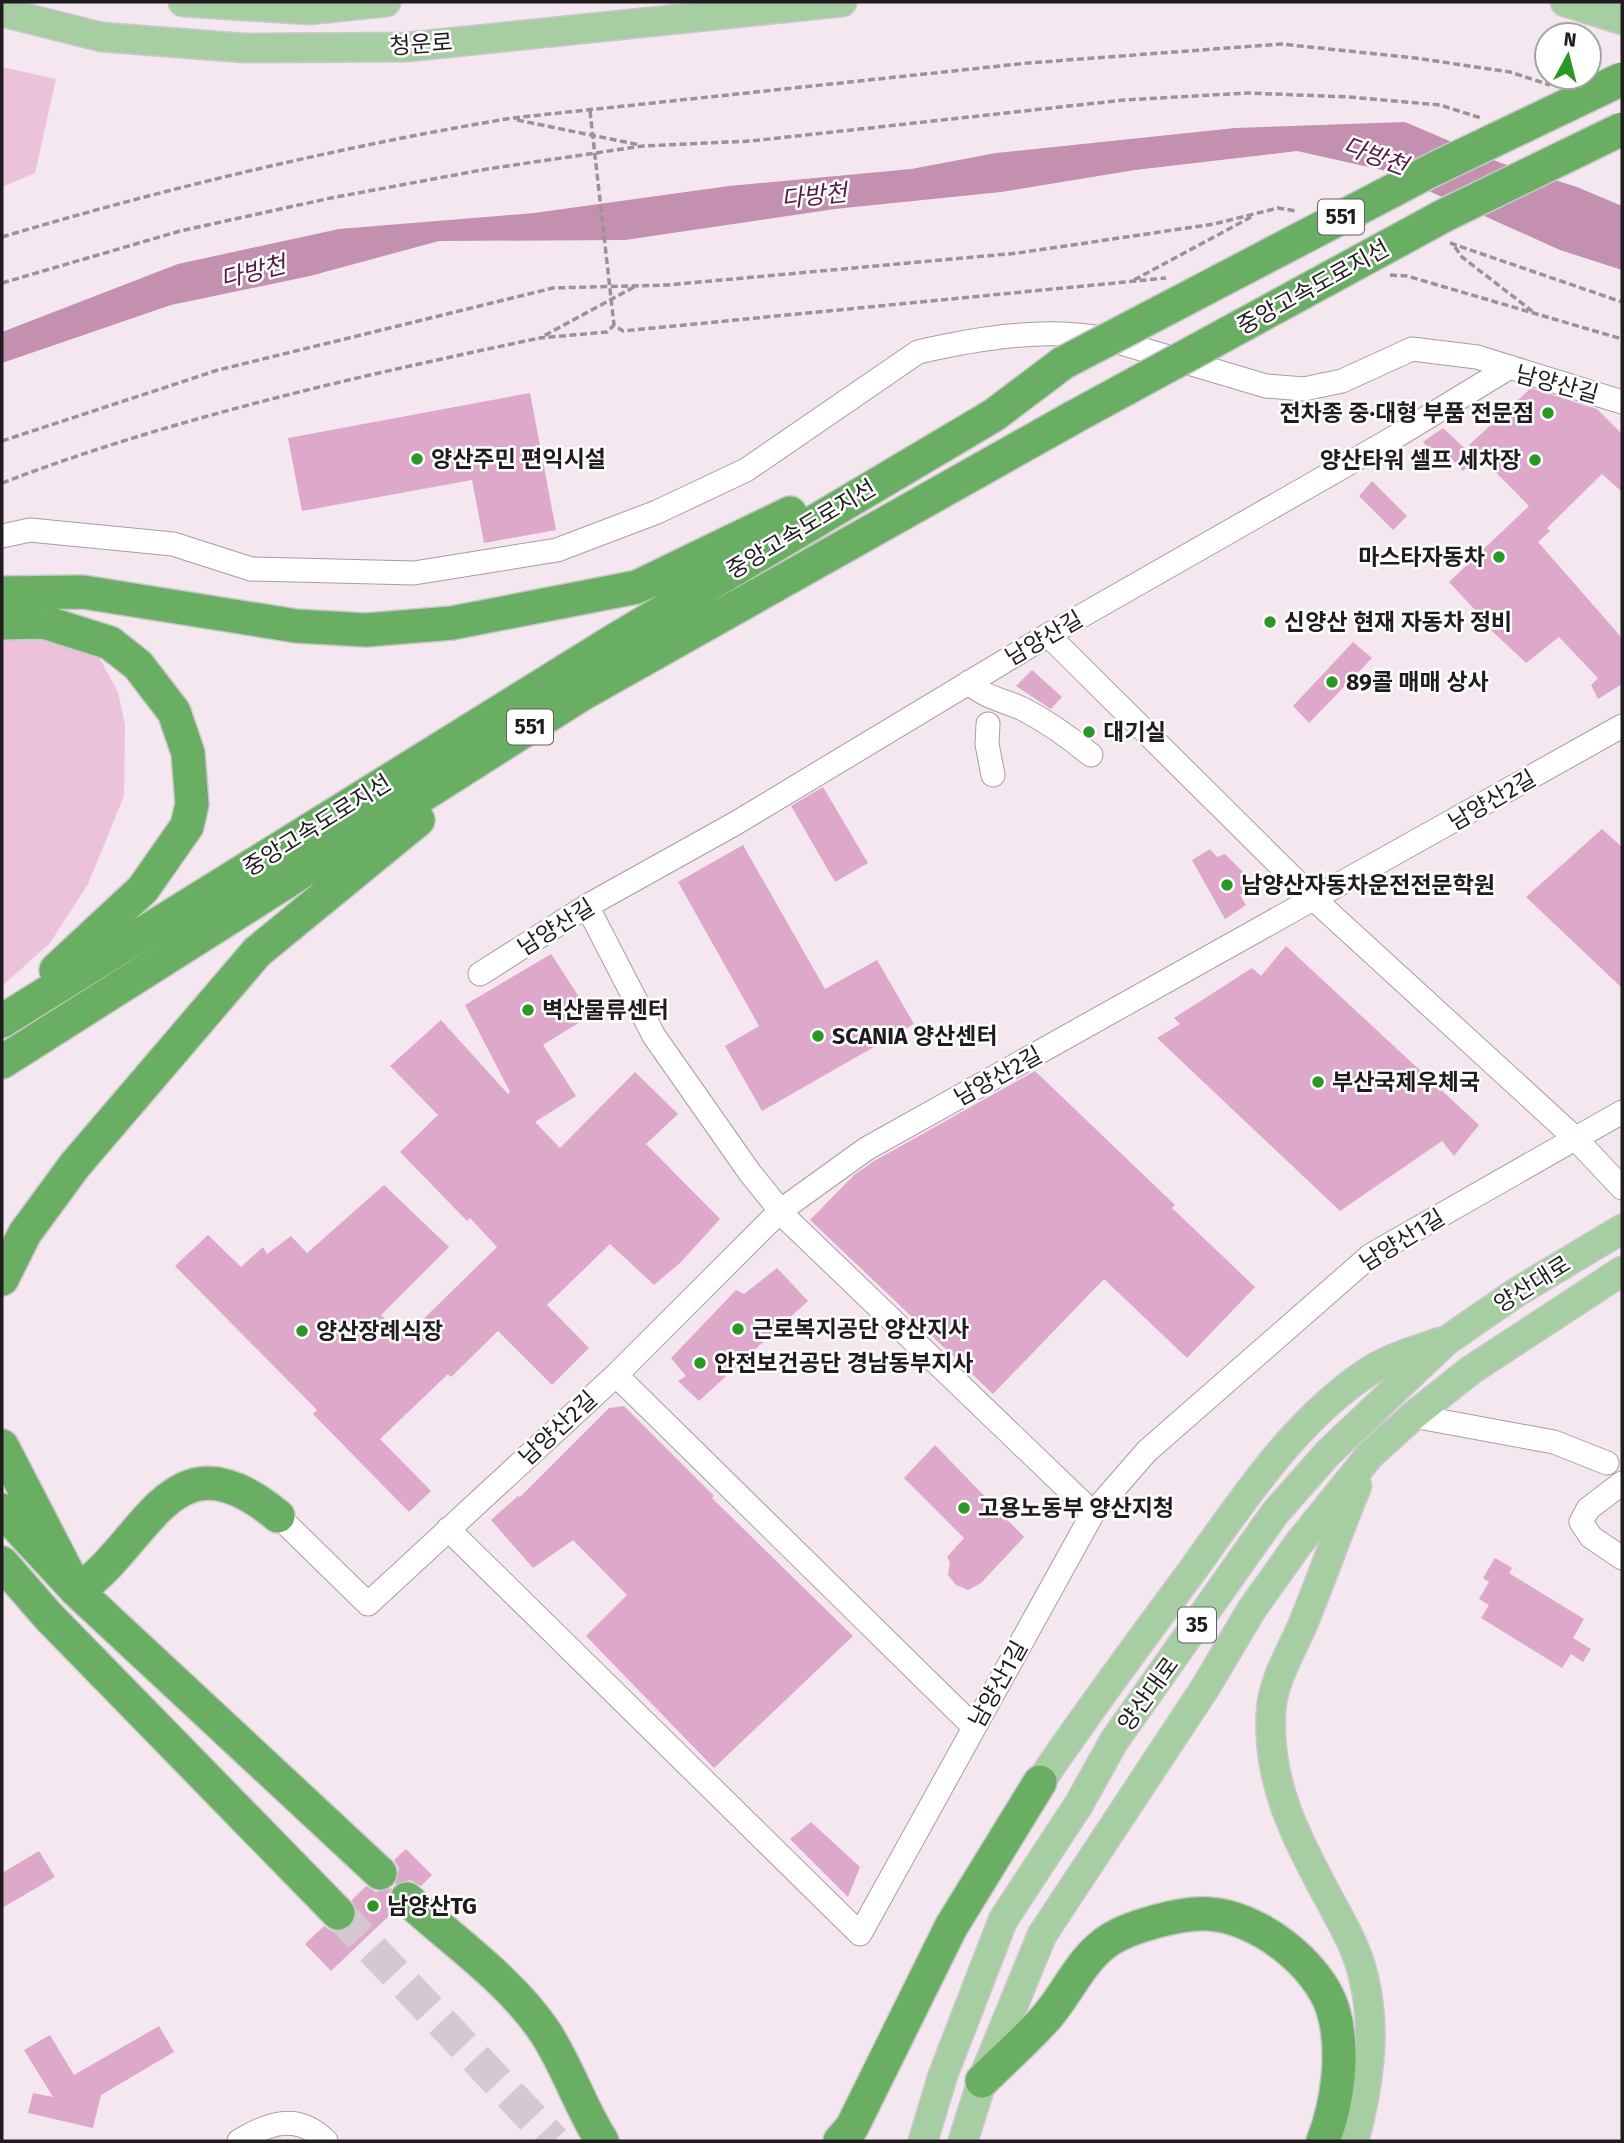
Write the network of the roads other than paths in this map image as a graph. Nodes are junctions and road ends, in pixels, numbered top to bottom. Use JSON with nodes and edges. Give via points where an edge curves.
{"nodes":[{"id":1,"x":183,"y":2,"type":"edge"},
{"id":2,"x":386,"y":2,"type":"edge"},
{"id":3,"x":842,"y":2,"type":"edge"},
{"id":4,"x":1565,"y":2,"type":"edge"},
{"id":5,"x":687,"y":10,"type":"edge"},
{"id":6,"x":10,"y":16,"type":"edge"},
{"id":7,"x":1615,"y":18,"type":"edge"},
{"id":8,"x":1622,"y":79,"type":"edge"},
{"id":9,"x":1622,"y":129,"type":"edge"},
{"id":10,"x":1510,"y":367,"type":"junction"},
{"id":11,"x":1622,"y":402,"type":"edge"},
{"id":12,"x":994,"y":415,"type":"junction"},
{"id":13,"x":2,"y":536,"type":"edge"},
{"id":14,"x":2,"y":593,"type":"edge"},
{"id":15,"x":2,"y":623,"type":"edge"},
{"id":16,"x":1048,"y":635,"type":"junction"},
{"id":17,"x":969,"y":682,"type":"junction"},
{"id":18,"x":582,"y":694,"type":"junction"},
{"id":19,"x":988,"y":724,"type":"dead end"},
{"id":20,"x":1622,"y":726,"type":"edge"},
{"id":21,"x":1091,"y":755,"type":"dead end"},
{"id":22,"x":993,"y":775,"type":"dead end"},
{"id":23,"x":1315,"y":900,"type":"junction"},
{"id":24,"x":587,"y":906,"type":"junction"},
{"id":25,"x":480,"y":974,"type":"dead end"},
{"id":26,"x":2,"y":1020,"type":"edge"},
{"id":27,"x":2,"y":1062,"type":"edge"},
{"id":28,"x":1622,"y":1112,"type":"edge"},
{"id":29,"x":1575,"y":1138,"type":"junction"},
{"id":30,"x":1622,"y":1188,"type":"edge"},
{"id":31,"x":780,"y":1211,"type":"junction"},
{"id":32,"x":1622,"y":1229,"type":"edge"},
{"id":33,"x":1622,"y":1271,"type":"edge"},
{"id":34,"x":2,"y":1279,"type":"edge"},
{"id":35,"x":1446,"y":1341,"type":"junction"},
{"id":36,"x":616,"y":1375,"type":"junction"},
{"id":37,"x":1413,"y":1416,"type":"junction"},
{"id":38,"x":2,"y":1446,"type":"edge"},
{"id":39,"x":1370,"y":1455,"type":"junction"},
{"id":40,"x":1607,"y":1463,"type":"dead end"},
{"id":41,"x":1622,"y":1483,"type":"edge"},
{"id":42,"x":2,"y":1510,"type":"edge"},
{"id":43,"x":1093,"y":1513,"type":"junction"},
{"id":44,"x":278,"y":1516,"type":"joint"},
{"id":45,"x":448,"y":1529,"type":"junction"},
{"id":46,"x":1622,"y":1558,"type":"edge"},
{"id":47,"x":2,"y":1563,"type":"edge"},
{"id":48,"x":2,"y":1582,"type":"edge"},
{"id":49,"x":77,"y":1591,"type":"junction"},
{"id":50,"x":49,"y":1617,"type":"junction"},
{"id":51,"x":974,"y":1727,"type":"junction"},
{"id":52,"x":1040,"y":1782,"type":"joint"},
{"id":53,"x":380,"y":1873,"type":"dead end"},
{"id":54,"x":407,"y":1899,"type":"dead end"},
{"id":55,"x":338,"y":1913,"type":"tunnel mouth"},
{"id":56,"x":982,"y":2081,"type":"junction"},
{"id":57,"x":239,"y":2141,"type":"edge"},
{"id":58,"x":326,"y":2141,"type":"edge"},
{"id":59,"x":602,"y":2141,"type":"edge"},
{"id":60,"x":840,"y":2141,"type":"edge"},
{"id":61,"x":923,"y":2141,"type":"edge"},
{"id":62,"x":963,"y":2141,"type":"edge"},
{"id":63,"x":1322,"y":2141,"type":"edge"},
{"id":64,"x":1354,"y":2141,"type":"edge"}],
"edges":[{"from":1,"to":2,"type":"main road","name":"청운로","via":[[309,10]]},
{"from":3,"to":5,"type":"main road","name":"청운로"},
{"from":4,"to":7,"type":"main road"},
{"from":5,"to":6,"type":"main road","name":"청운로","via":[[408,47],[244,48],[101,37]]},
{"from":8,"to":12,"type":"highway","name":"중앙고속도로지선","number":"551","bridge":true,"via":[[1432,170],[1063,363]]},
{"from":9,"to":18,"type":"highway","name":"중앙고속도로지선","number":"551","bridge":true,"via":[[1445,215]]},
{"from":10,"to":11,"type":"street","name":"남양산길"},
{"from":10,"to":13,"type":"street","via":[[1477,357],[1412,349],[1342,381],[1304,389],[1266,386],[1086,334],[951,344],[918,352],[746,470],[657,512],[557,550],[414,573],[251,569],[173,544],[30,530]]},
{"from":10,"to":16,"type":"street","name":"남양산길"},
{"from":12,"to":14,"type":"highway","via":[[637,587],[452,623],[366,630],[296,626],[83,592]]},
{"from":12,"to":26,"type":"highway","name":"중앙고속도로지선","number":"551","via":[[615,640]]},
{"from":15,"to":26,"type":"highway","via":[[44,622],[78,632],[110,643],[138,665],[174,712],[188,753],[192,804],[187,826],[143,890]]},
{"from":16,"to":17,"type":"street","name":"남양산길"},
{"from":16,"to":23,"type":"street"},
{"from":17,"to":21,"type":"street","via":[[979,693],[1053,725]]},
{"from":17,"to":24,"type":"street","name":"남양산길","via":[[736,823]]},
{"from":18,"to":27,"type":"highway","name":"중앙고속도로지선","number":"551"},
{"from":18,"to":34,"type":"highway","via":[[257,952],[75,1165],[25,1233]]},
{"from":19,"to":22,"type":"street"},
{"from":20,"to":23,"type":"street","name":"남양산2길"},
{"from":23,"to":29,"type":"street"},
{"from":23,"to":31,"type":"street","name":"남양산2길","via":[[866,1149]]},
{"from":24,"to":25,"type":"street","name":"남양산길"},
{"from":24,"to":31,"type":"street","via":[[654,1036]]},
{"from":28,"to":29,"type":"street","name":"남양산1길"},
{"from":29,"to":30,"type":"street"},
{"from":29,"to":43,"type":"street","name":"남양산1길","via":[[1371,1255],[1147,1451]]},
{"from":31,"to":36,"type":"street","name":"남양산2길"},
{"from":31,"to":43,"type":"street"},
{"from":32,"to":35,"type":"main road","name":"양산대로","number":"35"},
{"from":33,"to":37,"type":"main road","name":"양산대로","number":"35","via":[[1515,1339]]},
{"from":35,"to":52,"type":"main road","via":[[1372,1370],[1270,1463]]},
{"from":35,"to":61,"type":"main road","name":"양산대로","number":"35","via":[[1328,1453],[1275,1513],[1114,1741],[1003,1920],[943,2074]]},
{"from":36,"to":45,"type":"street","name":"남양산2길"},
{"from":36,"to":51,"type":"street"},
{"from":37,"to":39,"type":"main road","name":"양산대로","number":"35"},
{"from":37,"to":40,"type":"street","via":[[1554,1442]]},
{"from":38,"to":49,"type":"highway"},
{"from":39,"to":56,"type":"main road","name":"양산대로","number":"35","via":[[1251,1609],[1205,1688],[1042,1935]]},
{"from":39,"to":64,"type":"main road","via":[[1281,1673],[1271,1710],[1271,1748],[1279,1795],[1364,1978],[1370,2050],[1364,2106]]},
{"from":41,"to":46,"type":"street","via":[[1588,1508],[1581,1522],[1591,1537]]},
{"from":42,"to":49,"type":"highway"},
{"from":43,"to":51,"type":"street","name":"남양산1길"},
{"from":44,"to":45,"type":"street","name":"남양산2길","via":[[368,1604]]},
{"from":44,"to":49,"type":"highway","via":[[235,1487],[187,1488],[145,1518],[96,1577]]},
{"from":45,"to":51,"type":"street","name":"남양산1길","via":[[860,1934]]},
{"from":47,"to":50,"type":"highway"},
{"from":48,"to":50,"type":"highway"},
{"from":49,"to":53,"type":"highway"},
{"from":50,"to":55,"type":"highway"},
{"from":52,"to":60,"type":"highway","via":[[951,1927],[852,2127]]},
{"from":54,"to":59,"type":"highway","via":[[521,2000],[546,2034]]},
{"from":56,"to":62,"type":"main road","name":"양산대로","number":"35"},
{"from":56,"to":63,"type":"highway","via":[[1045,2020],[1075,1975],[1110,1939],[1158,1921],[1208,1914],[1244,1923],[1277,1939],[1314,1973],[1333,2010],[1337,2091]]},
{"from":57,"to":58,"type":"street","via":[[287,2122],[312,2128]]}]}
